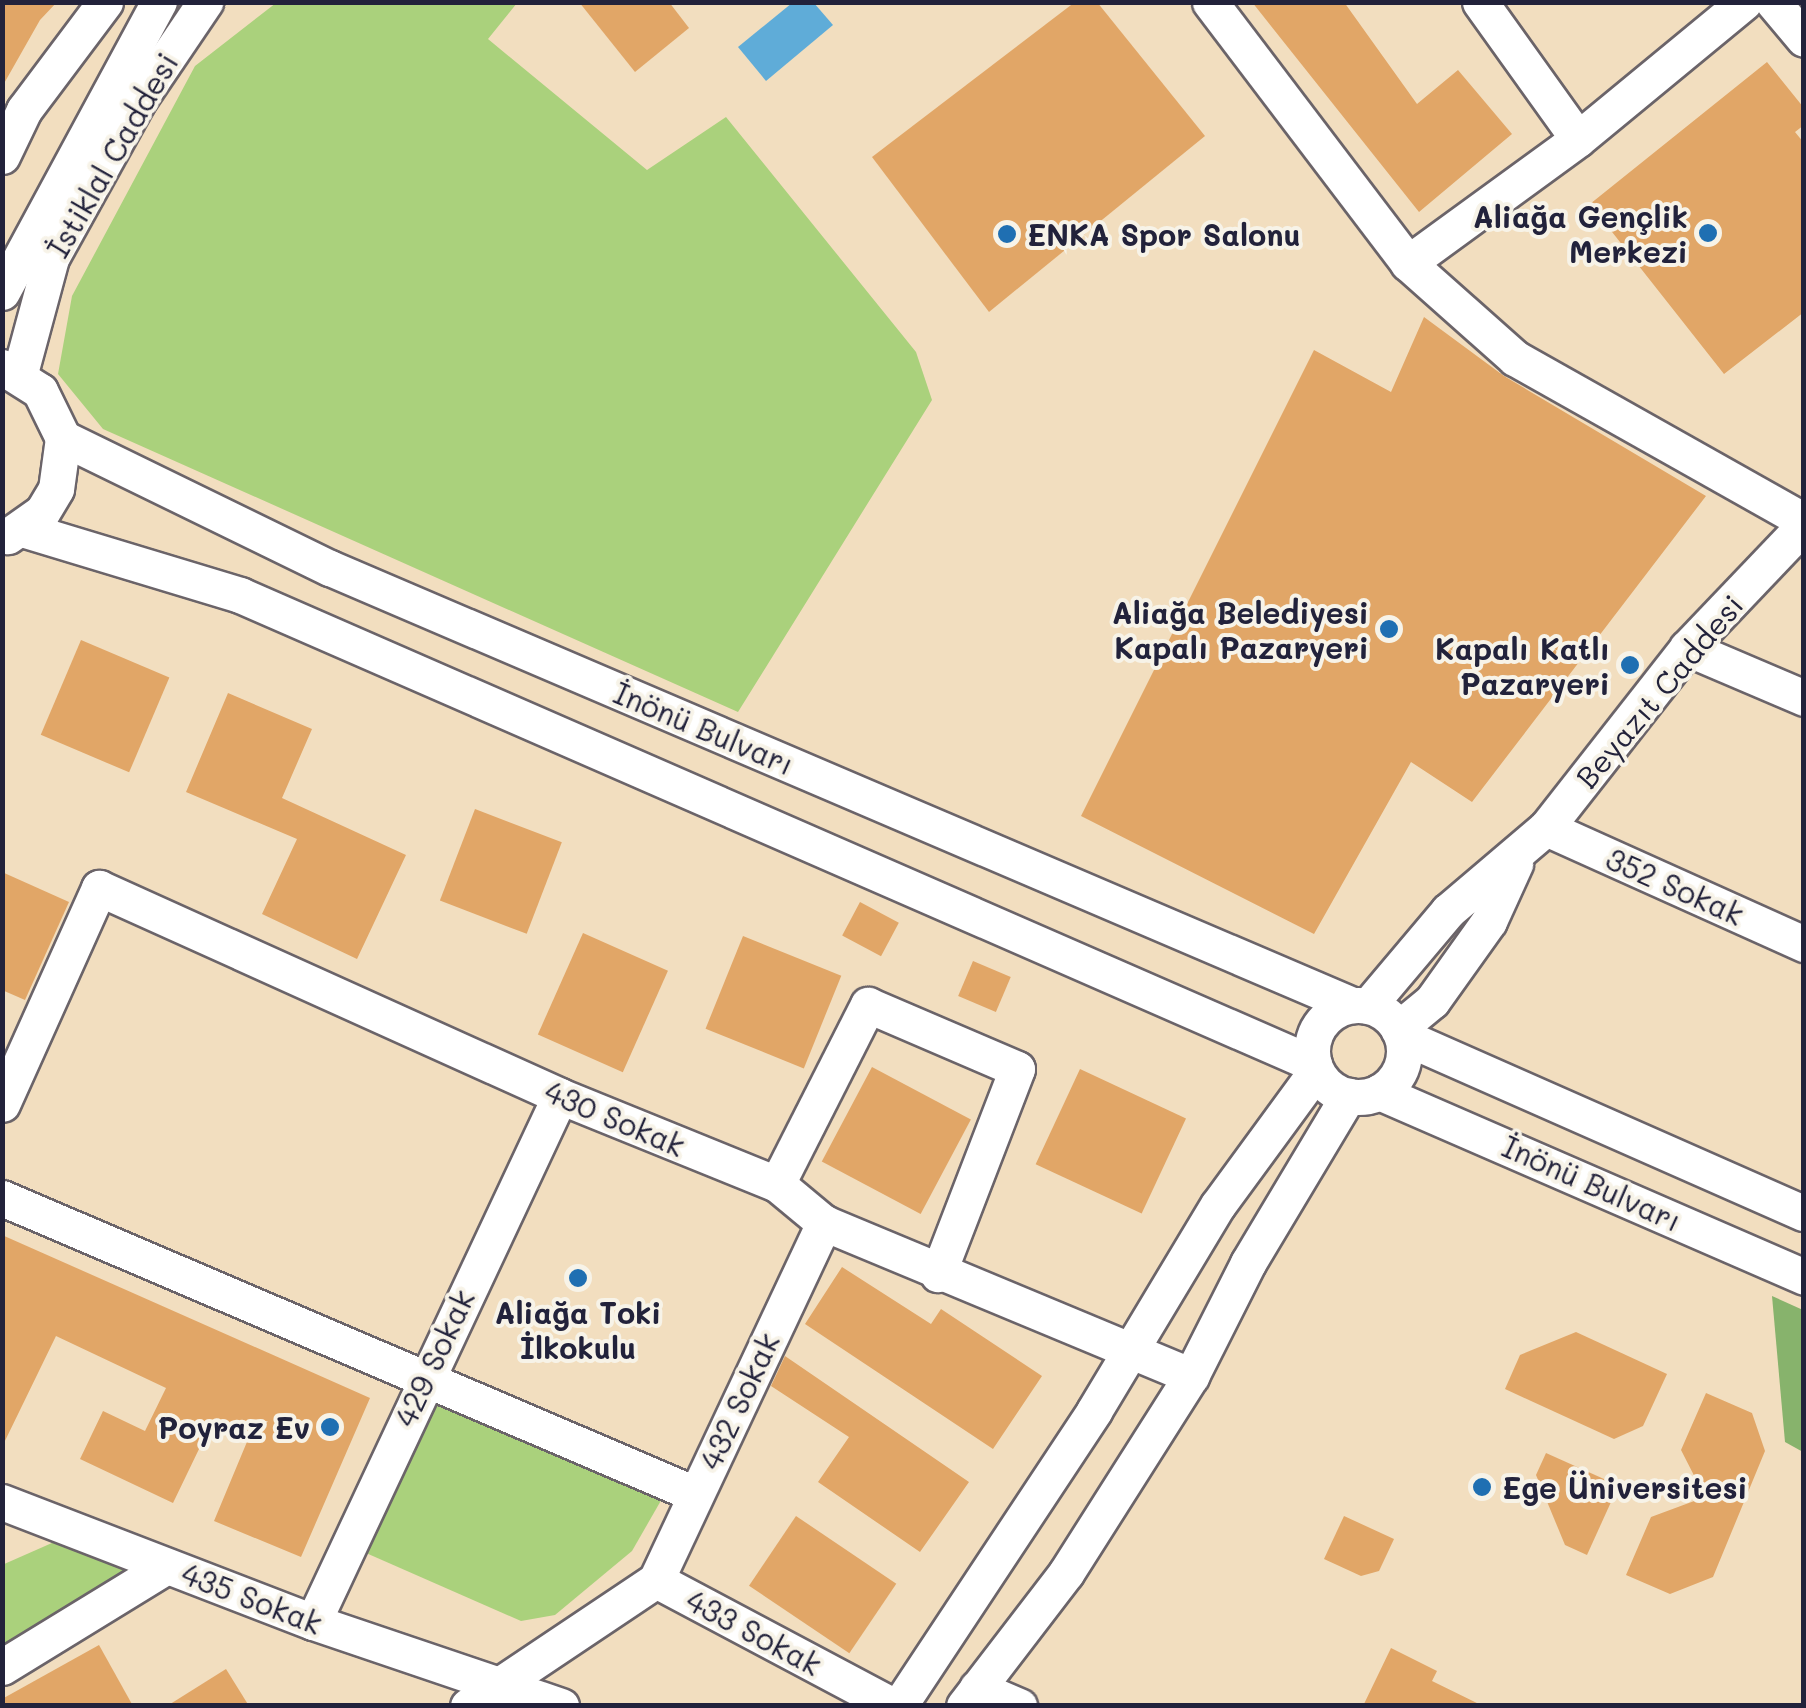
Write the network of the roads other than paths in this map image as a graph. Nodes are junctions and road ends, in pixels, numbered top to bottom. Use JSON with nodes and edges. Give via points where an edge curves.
{"nodes":[{"id":1,"x":105,"y":2,"type":"edge"},
{"id":2,"x":160,"y":2,"type":"edge"},
{"id":3,"x":206,"y":2,"type":"edge"},
{"id":4,"x":1210,"y":2,"type":"edge"},
{"id":5,"x":1480,"y":2,"type":"edge"},
{"id":6,"x":1744,"y":2,"type":"edge"},
{"id":7,"x":1773,"y":2,"type":"edge"},
{"id":8,"x":1804,"y":39,"type":"edge"},
{"id":9,"x":1578,"y":139,"type":"junction"},
{"id":10,"x":2,"y":156,"type":"edge"},
{"id":11,"x":1408,"y":263,"type":"junction"},
{"id":12,"x":2,"y":292,"type":"edge"},
{"id":13,"x":11,"y":370,"type":"edge"},
{"id":14,"x":63,"y":438,"type":"junction"},
{"id":15,"x":1804,"y":523,"type":"edge"},
{"id":16,"x":12,"y":534,"type":"edge"},
{"id":17,"x":1687,"y":648,"type":"junction"},
{"id":18,"x":1804,"y":698,"type":"edge"},
{"id":19,"x":1546,"y":828,"type":"junction"},
{"id":20,"x":1517,"y":859,"type":"junction"},
{"id":21,"x":1804,"y":944,"type":"edge"},
{"id":22,"x":1360,"y":1006,"type":"junction"},
{"id":23,"x":16,"y":1032,"type":"edge"},
{"id":24,"x":1400,"y":1032,"type":"junction"},
{"id":25,"x":1315,"y":1067,"type":"junction"},
{"id":26,"x":1364,"y":1094,"type":"junction"},
{"id":27,"x":560,"y":1096,"type":"junction"},
{"id":28,"x":2,"y":1104,"type":"edge"},
{"id":29,"x":777,"y":1184,"type":"junction"},
{"id":30,"x":2,"y":1198,"type":"edge"},
{"id":31,"x":1804,"y":1213,"type":"edge"},
{"id":32,"x":824,"y":1222,"type":"junction"},
{"id":33,"x":938,"y":1274,"type":"junction"},
{"id":34,"x":1804,"y":1277,"type":"edge"},
{"id":35,"x":1129,"y":1346,"type":"junction"},
{"id":36,"x":1191,"y":1376,"type":"junction"},
{"id":37,"x":424,"y":1378,"type":"junction"},
{"id":38,"x":695,"y":1494,"type":"junction"},
{"id":39,"x":2,"y":1502,"type":"edge"},
{"id":40,"x":166,"y":1566,"type":"junction"},
{"id":41,"x":656,"y":1580,"type":"junction"},
{"id":42,"x":313,"y":1622,"type":"junction"},
{"id":43,"x":2,"y":1667,"type":"edge"},
{"id":44,"x":505,"y":1684,"type":"junction"},
{"id":45,"x":970,"y":1697,"type":"edge"},
{"id":46,"x":468,"y":1706,"type":"edge"},
{"id":47,"x":561,"y":1706,"type":"edge"},
{"id":48,"x":896,"y":1706,"type":"edge"},
{"id":49,"x":1019,"y":1706,"type":"edge"}],
"edges":[{"from":1,"to":10,"type":"street","via":[[24,110]]},
{"from":2,"to":12,"type":"street","name":"İstiklal Caddesi"},
{"from":3,"to":13,"type":"street","name":"İstiklal Caddesi","via":[[138,101],[51,258]]},
{"from":4,"to":11,"type":"street"},
{"from":5,"to":9,"type":"street"},
{"from":6,"to":9,"type":"street"},
{"from":7,"to":8,"type":"street"},
{"from":9,"to":11,"type":"street"},
{"from":11,"to":15,"type":"street","via":[[1515,358]]},
{"from":13,"to":14,"type":"street","via":[[55,413]]},
{"from":14,"to":16,"type":"street","via":[[56,489]]},
{"from":14,"to":22,"type":"street","name":"İnönü Bulvarı","via":[[330,568]]},
{"from":15,"to":17,"type":"street","name":"Beyazıt Caddesi"},
{"from":16,"to":25,"type":"street","via":[[240,595]]},
{"from":17,"to":18,"type":"street"},
{"from":17,"to":19,"type":"street","name":"Beyazıt Caddesi"},
{"from":19,"to":20,"type":"street","name":"Beyazıt Caddesi"},
{"from":19,"to":21,"type":"street","name":"352 Sokak"},
{"from":20,"to":22,"type":"street","name":"Beyazıt Caddesi","via":[[1448,911]]},
{"from":20,"to":24,"type":"street","name":"Beyazıt Caddesi","via":[[1489,921],[1432,1001]]},
{"from":22,"to":24,"type":"street"},
{"from":22,"to":25,"type":"street","via":[[1320,1026]]},
{"from":23,"to":27,"type":"street","name":"430 Sokak","via":[[99,888]]},
{"from":23,"to":28,"type":"street"},
{"from":24,"to":26,"type":"street","via":[[1403,1062]]},
{"from":24,"to":31,"type":"street","name":"İnönü Bulvarı"},
{"from":25,"to":26,"type":"street"},
{"from":25,"to":35,"type":"street"},
{"from":26,"to":34,"type":"street","name":"İnönü Bulvarı"},
{"from":26,"to":36,"type":"street","via":[[1248,1264]]},
{"from":27,"to":29,"type":"street","name":"430 Sokak"},
{"from":27,"to":37,"type":"street","name":"429 Sokak"},
{"from":29,"to":32,"type":"street","name":"430 Sokak"},
{"from":29,"to":33,"type":"street","via":[[868,1005],[1017,1069]]},
{"from":30,"to":37,"type":"street"},
{"from":32,"to":33,"type":"street","name":"430 Sokak"},
{"from":32,"to":38,"type":"street","name":"432 Sokak"},
{"from":33,"to":35,"type":"street","name":"430 Sokak"},
{"from":35,"to":36,"type":"street","name":"430 Sokak"},
{"from":35,"to":48,"type":"street","via":[[1094,1411]]},
{"from":36,"to":45,"type":"street","via":[[1066,1573]]},
{"from":37,"to":38,"type":"street"},
{"from":37,"to":42,"type":"street","name":"429 Sokak"},
{"from":38,"to":41,"type":"street","name":"432 Sokak"},
{"from":39,"to":40,"type":"street","name":"435 Sokak"},
{"from":40,"to":42,"type":"street","name":"435 Sokak"},
{"from":40,"to":43,"type":"street"},
{"from":41,"to":44,"type":"street","name":"433 Sokak"},
{"from":41,"to":48,"type":"street","name":"433 Sokak"},
{"from":42,"to":44,"type":"street","name":"435 Sokak"},
{"from":44,"to":46,"type":"street","name":"433 Sokak"},
{"from":44,"to":47,"type":"street","name":"435 Sokak"},
{"from":45,"to":49,"type":"street"}]}
